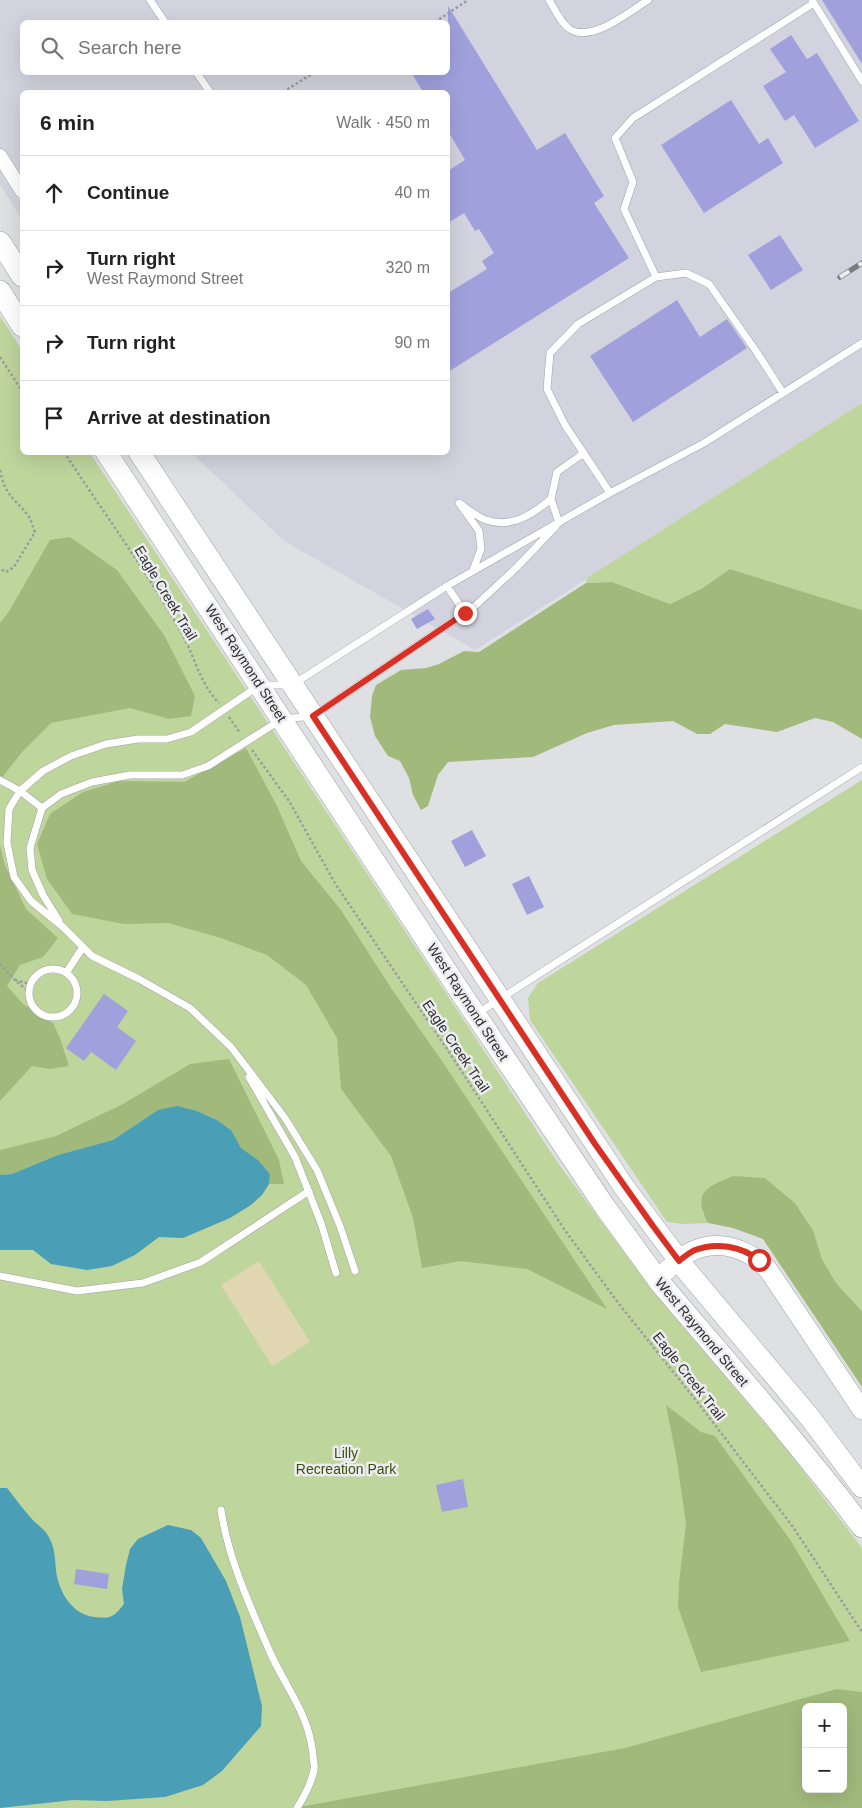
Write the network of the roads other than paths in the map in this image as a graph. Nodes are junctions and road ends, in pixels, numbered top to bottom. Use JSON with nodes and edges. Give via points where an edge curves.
{"nodes":[{"id":1,"x":150,"y":0,"type":"edge"},
{"id":2,"x":549,"y":0,"type":"edge"},
{"id":3,"x":648,"y":0,"type":"edge"},
{"id":4,"x":813,"y":2,"type":"edge"},
{"id":5,"x":163,"y":20,"type":"edge"},
{"id":6,"x":198,"y":75,"type":"edge"},
{"id":7,"x":862,"y":80,"type":"edge"},
{"id":8,"x":209,"y":90,"type":"edge"},
{"id":9,"x":0,"y":156,"type":"edge"},
{"id":10,"x":20,"y":188,"type":"edge"},
{"id":11,"x":0,"y":242,"type":"edge"},
{"id":12,"x":20,"y":273,"type":"edge"},
{"id":13,"x":656,"y":278,"type":"junction"},
{"id":14,"x":0,"y":291,"type":"edge"},
{"id":15,"x":20,"y":323,"type":"edge"},
{"id":16,"x":862,"y":343,"type":"edge"},
{"id":17,"x":783,"y":393,"type":"junction"},
{"id":18,"x":584,"y":454,"type":"junction"},
{"id":19,"x":108,"y":455,"type":"edge"},
{"id":20,"x":141,"y":455,"type":"edge"},
{"id":21,"x":610,"y":493,"type":"junction"},
{"id":22,"x":551,"y":498,"type":"junction"},
{"id":23,"x":559,"y":523,"type":"junction"},
{"id":24,"x":473,"y":570,"type":"junction"},
{"id":25,"x":447,"y":586,"type":"junction"},
{"id":26,"x":465,"y":613,"type":"junction"},
{"id":27,"x":260,"y":685,"type":"junction"},
{"id":28,"x":292,"y":685,"type":"junction"},
{"id":29,"x":313,"y":716,"type":"junction"},
{"id":30,"x":282,"y":719,"type":"junction"},
{"id":31,"x":862,"y":767,"type":"edge"},
{"id":32,"x":0,"y":780,"type":"edge"},
{"id":33,"x":20,"y":791,"type":"junction"},
{"id":34,"x":42,"y":808,"type":"junction"},
{"id":35,"x":63,"y":927,"type":"junction"},
{"id":36,"x":83,"y":947,"type":"junction"},
{"id":37,"x":66,"y":973,"type":"junction"},
{"id":38,"x":500,"y":1000,"type":"junction"},
{"id":39,"x":476,"y":1014,"type":"junction"},
{"id":40,"x":231,"y":1047,"type":"junction"},
{"id":41,"x":309,"y":1191,"type":"junction"},
{"id":42,"x":679,"y":1261,"type":"junction"},
{"id":43,"x":355,"y":1270,"type":"dead end"},
{"id":44,"x":336,"y":1274,"type":"dead end"},
{"id":45,"x":0,"y":1276,"type":"edge"},
{"id":46,"x":657,"y":1278,"type":"junction"},
{"id":47,"x":862,"y":1410,"type":"edge"},
{"id":48,"x":862,"y":1487,"type":"edge"},
{"id":49,"x":221,"y":1510,"type":"dead end"},
{"id":50,"x":862,"y":1527,"type":"edge"},
{"id":51,"x":297,"y":1808,"type":"edge"}],
"edges":[{"from":1,"to":5,"type":"lane"},
{"from":2,"to":3,"type":"lane","via":[[567,27],[582,34],[605,27]]},
{"from":4,"to":7,"type":"lane"},
{"from":4,"to":13,"type":"lane","via":[[633,118],[615,138],[634,182],[624,209]]},
{"from":6,"to":8,"type":"lane"},
{"from":9,"to":10,"type":"street"},
{"from":11,"to":12,"type":"main road"},
{"from":13,"to":17,"type":"lane","via":[[686,273],[709,284]]},
{"from":13,"to":18,"type":"lane","via":[[578,324],[550,353],[547,389]]},
{"from":14,"to":15,"type":"main road"},
{"from":16,"to":17,"type":"lane"},
{"from":17,"to":21,"type":"lane","via":[[704,444]]},
{"from":18,"to":21,"type":"lane"},
{"from":18,"to":22,"type":"lane","via":[[557,472]]},
{"from":19,"to":27,"type":"main road","name":"West Raymond Street"},
{"from":20,"to":28,"type":"main road","name":"West Raymond Street"},
{"from":21,"to":23,"type":"lane"},
{"from":22,"to":23,"type":"lane"},
{"from":22,"to":24,"type":"lane","via":[[534,513],[509,523],[487,520],[459,504],[479,531],[481,550]]},
{"from":23,"to":24,"type":"lane"},
{"from":23,"to":26,"type":"lane","via":[[518,567]]},
{"from":24,"to":25,"type":"lane"},
{"from":25,"to":26,"type":"lane"},
{"from":25,"to":28,"type":"lane"},
{"from":26,"to":29,"type":"lane"},
{"from":27,"to":28,"type":"lane"},
{"from":27,"to":30,"type":"main road","name":"West Raymond Street"},
{"from":27,"to":33,"type":"lane","via":[[191,732],[167,739],[106,744],[71,756],[43,771]]},
{"from":28,"to":29,"type":"main road","name":"West Raymond Street"},
{"from":29,"to":30,"type":"lane"},
{"from":29,"to":38,"type":"main road","name":"West Raymond Street"},
{"from":30,"to":34,"type":"lane","via":[[208,766],[182,775],[130,775],[92,782],[62,794]]},
{"from":30,"to":39,"type":"main road","name":"West Raymond Street"},
{"from":31,"to":38,"type":"lane"},
{"from":32,"to":33,"type":"lane"},
{"from":33,"to":34,"type":"lane"},
{"from":33,"to":35,"type":"lane","via":[[9,809],[7,843],[14,877],[31,901]]},
{"from":34,"to":35,"type":"lane","via":[[30,848],[32,870]]},
{"from":35,"to":36,"type":"lane"},
{"from":36,"to":37,"type":"lane"},
{"from":36,"to":40,"type":"lane","via":[[92,956],[190,1008]]},
{"from":37,"to":37,"type":"lane","via":[[77,993],[71,1009],[51,1017],[43,1015],[31,1003],[30,984],[41,972],[50,969]]},
{"from":38,"to":39,"type":"lane"},
{"from":38,"to":42,"type":"main road","name":"West Raymond Street","via":[[600,1151]]},
{"from":39,"to":46,"type":"main road","name":"West Raymond Street","via":[[578,1169]]},
{"from":40,"to":41,"type":"lane","via":[[295,1157]]},
{"from":40,"to":43,"type":"lane","via":[[285,1118],[317,1170]]},
{"from":41,"to":44,"type":"lane"},
{"from":41,"to":45,"type":"lane","via":[[201,1262],[143,1283],[77,1291]]},
{"from":42,"to":46,"type":"street"},
{"from":42,"to":47,"type":"street","via":[[694,1250],[723,1246],[750,1253],[759,1260]]},
{"from":42,"to":48,"type":"main road","name":"West Raymond Street","via":[[811,1419]]},
{"from":46,"to":50,"type":"main road","name":"West Raymond Street"},
{"from":49,"to":51,"type":"lane","via":[[244,1589],[270,1652],[295,1696],[311,1738],[314,1769]]}]}
